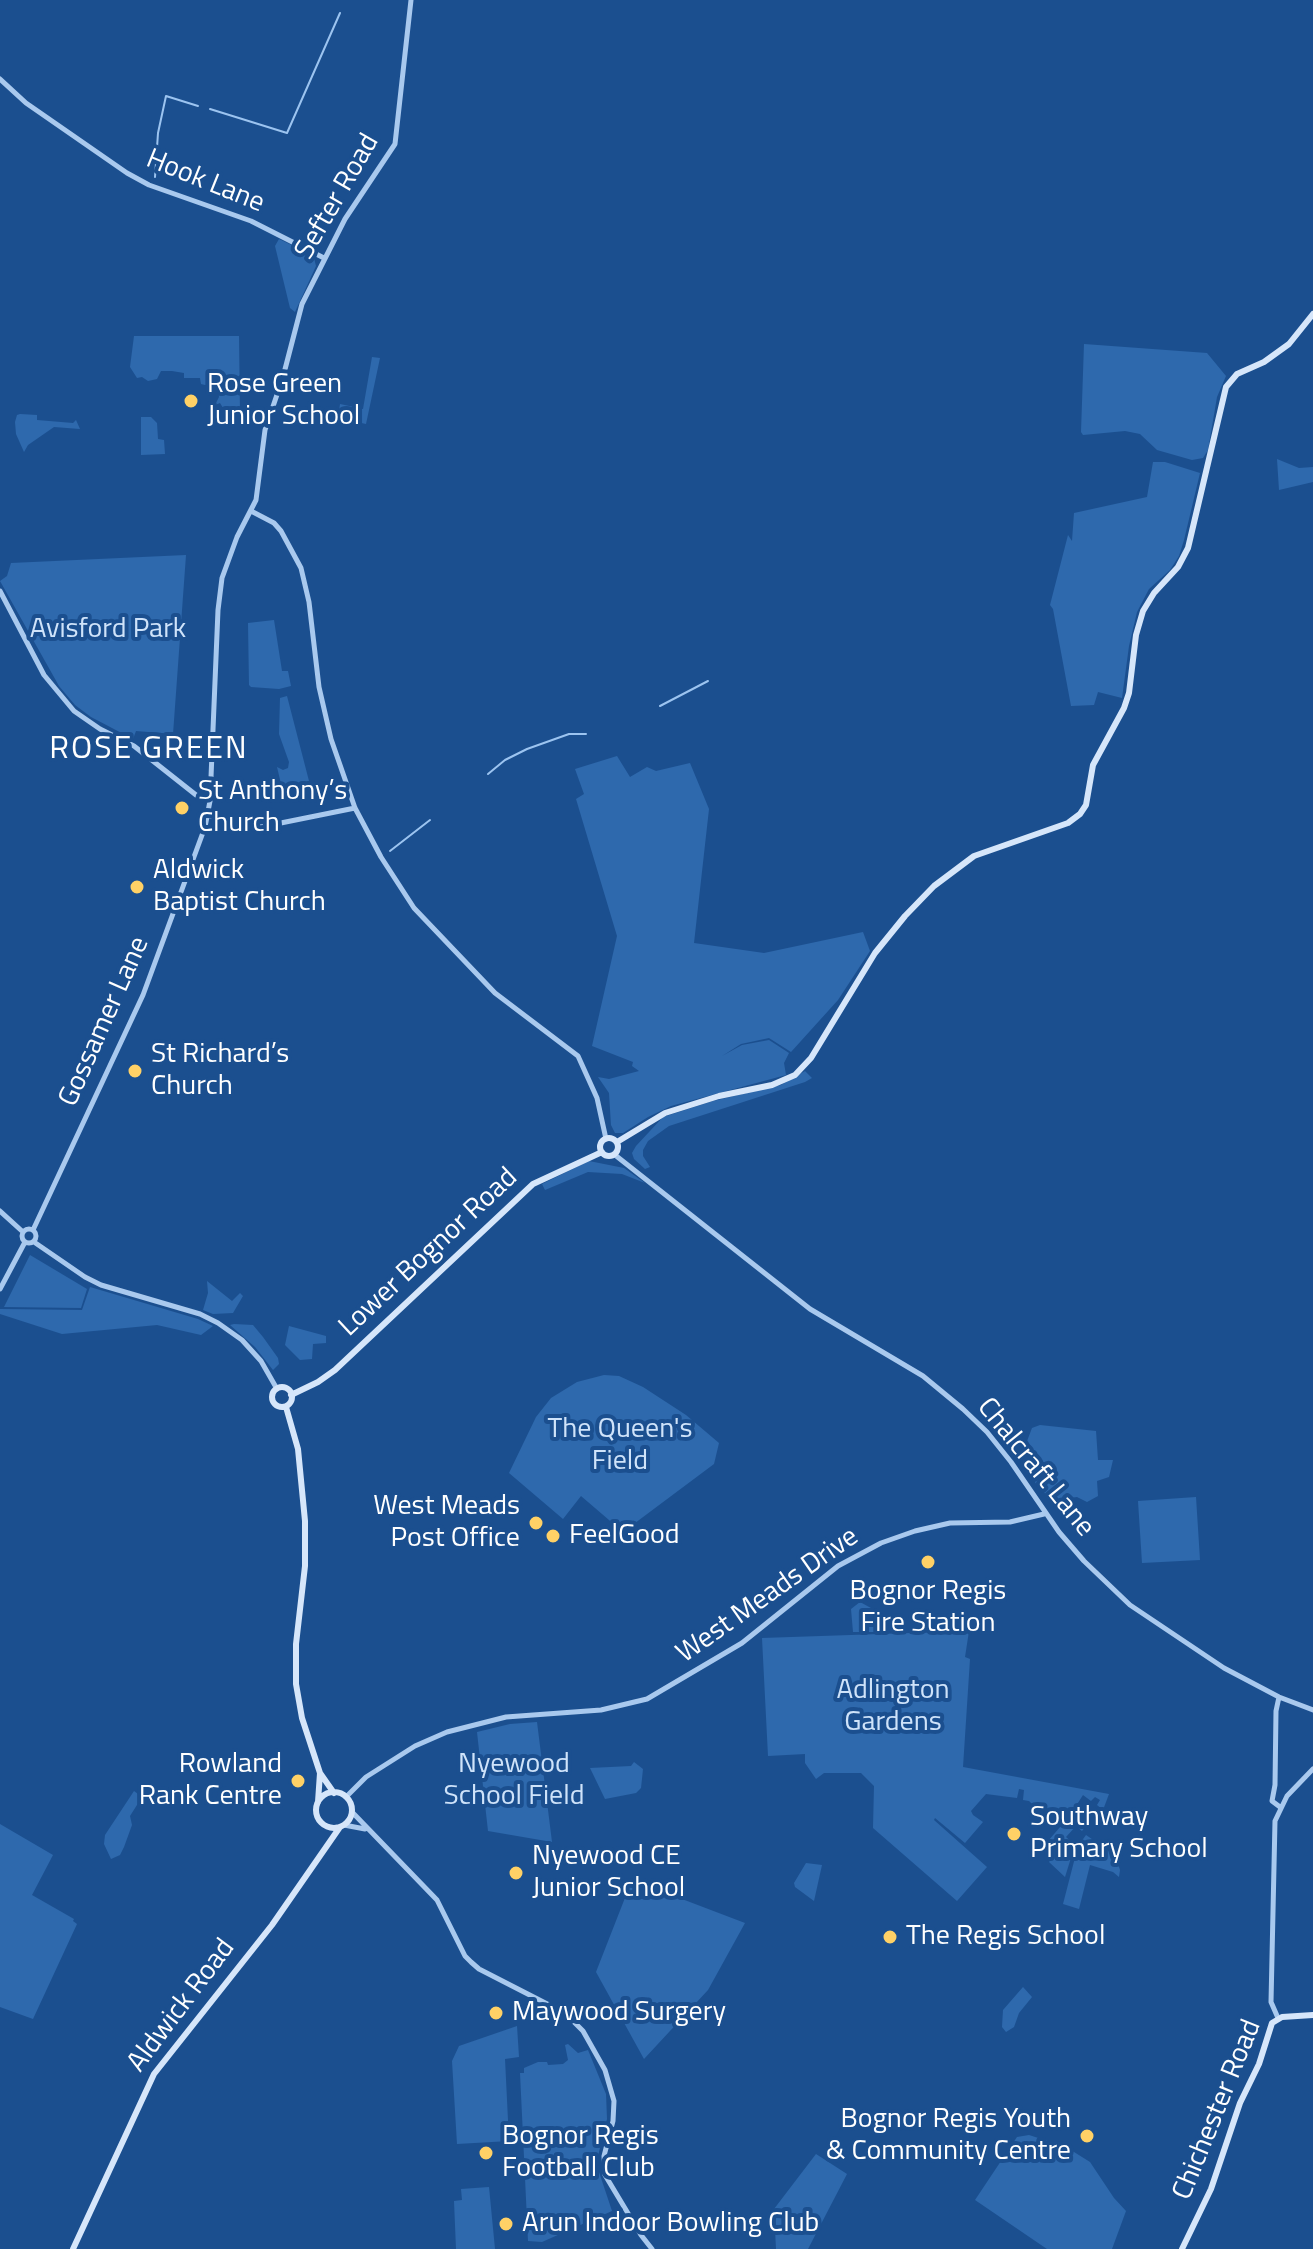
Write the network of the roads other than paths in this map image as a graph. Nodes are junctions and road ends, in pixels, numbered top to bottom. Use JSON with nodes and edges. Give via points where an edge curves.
{"nodes":[{"id":1,"x":411,"y":0,"type":"edge"},
{"id":2,"x":0,"y":79,"type":"edge"},
{"id":3,"x":324,"y":258,"type":"junction"},
{"id":4,"x":1313,"y":314,"type":"edge"},
{"id":5,"x":251,"y":511,"type":"junction"},
{"id":6,"x":0,"y":591,"type":"edge"},
{"id":7,"x":210,"y":801,"type":"junction"},
{"id":8,"x":355,"y":808,"type":"junction"},
{"id":9,"x":208,"y":815,"type":"junction"},
{"id":10,"x":606,"y":1139,"type":"junction"},
{"id":11,"x":617,"y":1142,"type":"junction"},
{"id":12,"x":602,"y":1152,"type":"junction"},
{"id":13,"x":615,"y":1155,"type":"junction"},
{"id":14,"x":0,"y":1211,"type":"edge"},
{"id":15,"x":33,"y":1230,"type":"junction"},
{"id":16,"x":23,"y":1232,"type":"junction"},
{"id":17,"x":25,"y":1242,"type":"junction"},
{"id":18,"x":34,"y":1242,"type":"junction"},
{"id":19,"x":0,"y":1289,"type":"edge"},
{"id":20,"x":277,"y":1389,"type":"junction"},
{"id":21,"x":291,"y":1395,"type":"junction"},
{"id":22,"x":286,"y":1407,"type":"junction"},
{"id":23,"x":1044,"y":1513,"type":"junction"},
{"id":24,"x":1279,"y":1697,"type":"junction"},
{"id":25,"x":1313,"y":1710,"type":"edge"},
{"id":26,"x":1313,"y":1769,"type":"edge"},
{"id":27,"x":320,"y":1773,"type":"junction"},
{"id":28,"x":1276,"y":1790,"type":"junction"},
{"id":29,"x":334,"y":1793,"type":"junction"},
{"id":30,"x":1287,"y":1796,"type":"junction"},
{"id":31,"x":346,"y":1797,"type":"junction"},
{"id":32,"x":318,"y":1802,"type":"junction"},
{"id":33,"x":1280,"y":1807,"type":"junction"},
{"id":34,"x":352,"y":1812,"type":"junction"},
{"id":35,"x":323,"y":1824,"type":"junction"},
{"id":36,"x":342,"y":1826,"type":"junction"},
{"id":37,"x":366,"y":1829,"type":"junction"},
{"id":38,"x":326,"y":1846,"type":"junction"},
{"id":39,"x":1313,"y":2015,"type":"edge"},
{"id":40,"x":1278,"y":2018,"type":"junction"},
{"id":41,"x":73,"y":2249,"type":"edge"},
{"id":42,"x":652,"y":2249,"type":"edge"},
{"id":43,"x":1182,"y":2249,"type":"edge"}],
"edges":[{"from":1,"to":3,"type":"street","name":"Sefter Road","via":[[395,144]]},
{"from":2,"to":3,"type":"street","name":"Hook Lane","via":[[127,173],[251,221]]},
{"from":3,"to":5,"type":"street","name":"Sefter Road","via":[[298,316],[265,430]]},
{"from":4,"to":11,"type":"main road","via":[[1289,344],[1237,374],[1226,387],[1188,548],[1143,611],[1124,708],[1093,765],[1080,814],[974,856],[934,886],[875,953],[811,1058],[795,1075],[665,1113]]},
{"from":5,"to":7,"type":"street","name":"Gossamer Lane","via":[[220,590]]},
{"from":5,"to":8,"type":"street","via":[[274,523],[301,568],[325,716]]},
{"from":6,"to":7,"type":"street","via":[[44,675],[74,711]]},
{"from":7,"to":9,"type":"street","name":"Gossamer Lane"},
{"from":8,"to":9,"type":"street","via":[[261,827]]},
{"from":8,"to":10,"type":"street","via":[[414,908],[495,993],[578,1056],[597,1098]]},
{"from":9,"to":15,"type":"street","name":"Gossamer Lane","via":[[143,995]]},
{"from":10,"to":11,"type":"main road"},
{"from":10,"to":12,"type":"main road"},
{"from":11,"to":13,"type":"main road"},
{"from":12,"to":13,"type":"main road"},
{"from":12,"to":21,"type":"main road","name":"Lower Bognor Road","via":[[533,1184],[335,1370]]},
{"from":13,"to":23,"type":"street","name":"Chalcraft Lane","via":[[810,1309],[941,1389],[987,1432]]},
{"from":14,"to":16,"type":"street"},
{"from":15,"to":16,"type":"street"},
{"from":15,"to":18,"type":"street"},
{"from":16,"to":17,"type":"street"},
{"from":17,"to":18,"type":"street"},
{"from":17,"to":19,"type":"street"},
{"from":18,"to":20,"type":"street","via":[[101,1285],[218,1323],[261,1361]]},
{"from":20,"to":21,"type":"main road","via":[[285,1388]]},
{"from":20,"to":22,"type":"main road","via":[[273,1402]]},
{"from":21,"to":22,"type":"main road"},
{"from":22,"to":27,"type":"main road","via":[[298,1449],[305,1521],[296,1684]]},
{"from":23,"to":24,"type":"street","name":"Chalcraft Lane","via":[[1130,1605],[1224,1668]]},
{"from":23,"to":31,"type":"street","name":"West Meads Drive","via":[[1010,1522],[950,1523],[881,1543],[838,1566],[742,1643],[655,1695],[615,1708],[521,1714],[447,1732],[366,1777]]},
{"from":24,"to":25,"type":"street","name":"Chalcraft Lane"},
{"from":24,"to":28,"type":"street"},
{"from":26,"to":30,"type":"street"},
{"from":27,"to":29,"type":"main road"},
{"from":27,"to":32,"type":"main road"},
{"from":28,"to":30,"type":"street"},
{"from":28,"to":33,"type":"street","via":[[1272,1801]]},
{"from":29,"to":31,"type":"main road"},
{"from":29,"to":32,"type":"main road"},
{"from":30,"to":33,"type":"street"},
{"from":31,"to":34,"type":"main road"},
{"from":32,"to":35,"type":"main road"},
{"from":33,"to":40,"type":"street","via":[[1274,1834],[1271,1992]]},
{"from":34,"to":36,"type":"main road"},
{"from":34,"to":37,"type":"street"},
{"from":35,"to":36,"type":"main road"},
{"from":35,"to":38,"type":"main road"},
{"from":36,"to":37,"type":"street"},
{"from":36,"to":38,"type":"main road","name":"Aldwick Road"},
{"from":37,"to":42,"type":"street","via":[[437,1900],[471,1962],[571,2019],[591,2044],[614,2101],[605,2175]]},
{"from":38,"to":41,"type":"main road","name":"Aldwick Road","via":[[151,2079]]},
{"from":39,"to":40,"type":"main road","name":"Chichester Road"},
{"from":40,"to":43,"type":"main road","name":"Chichester Road","via":[[1268,2031],[1211,2189]]}]}
